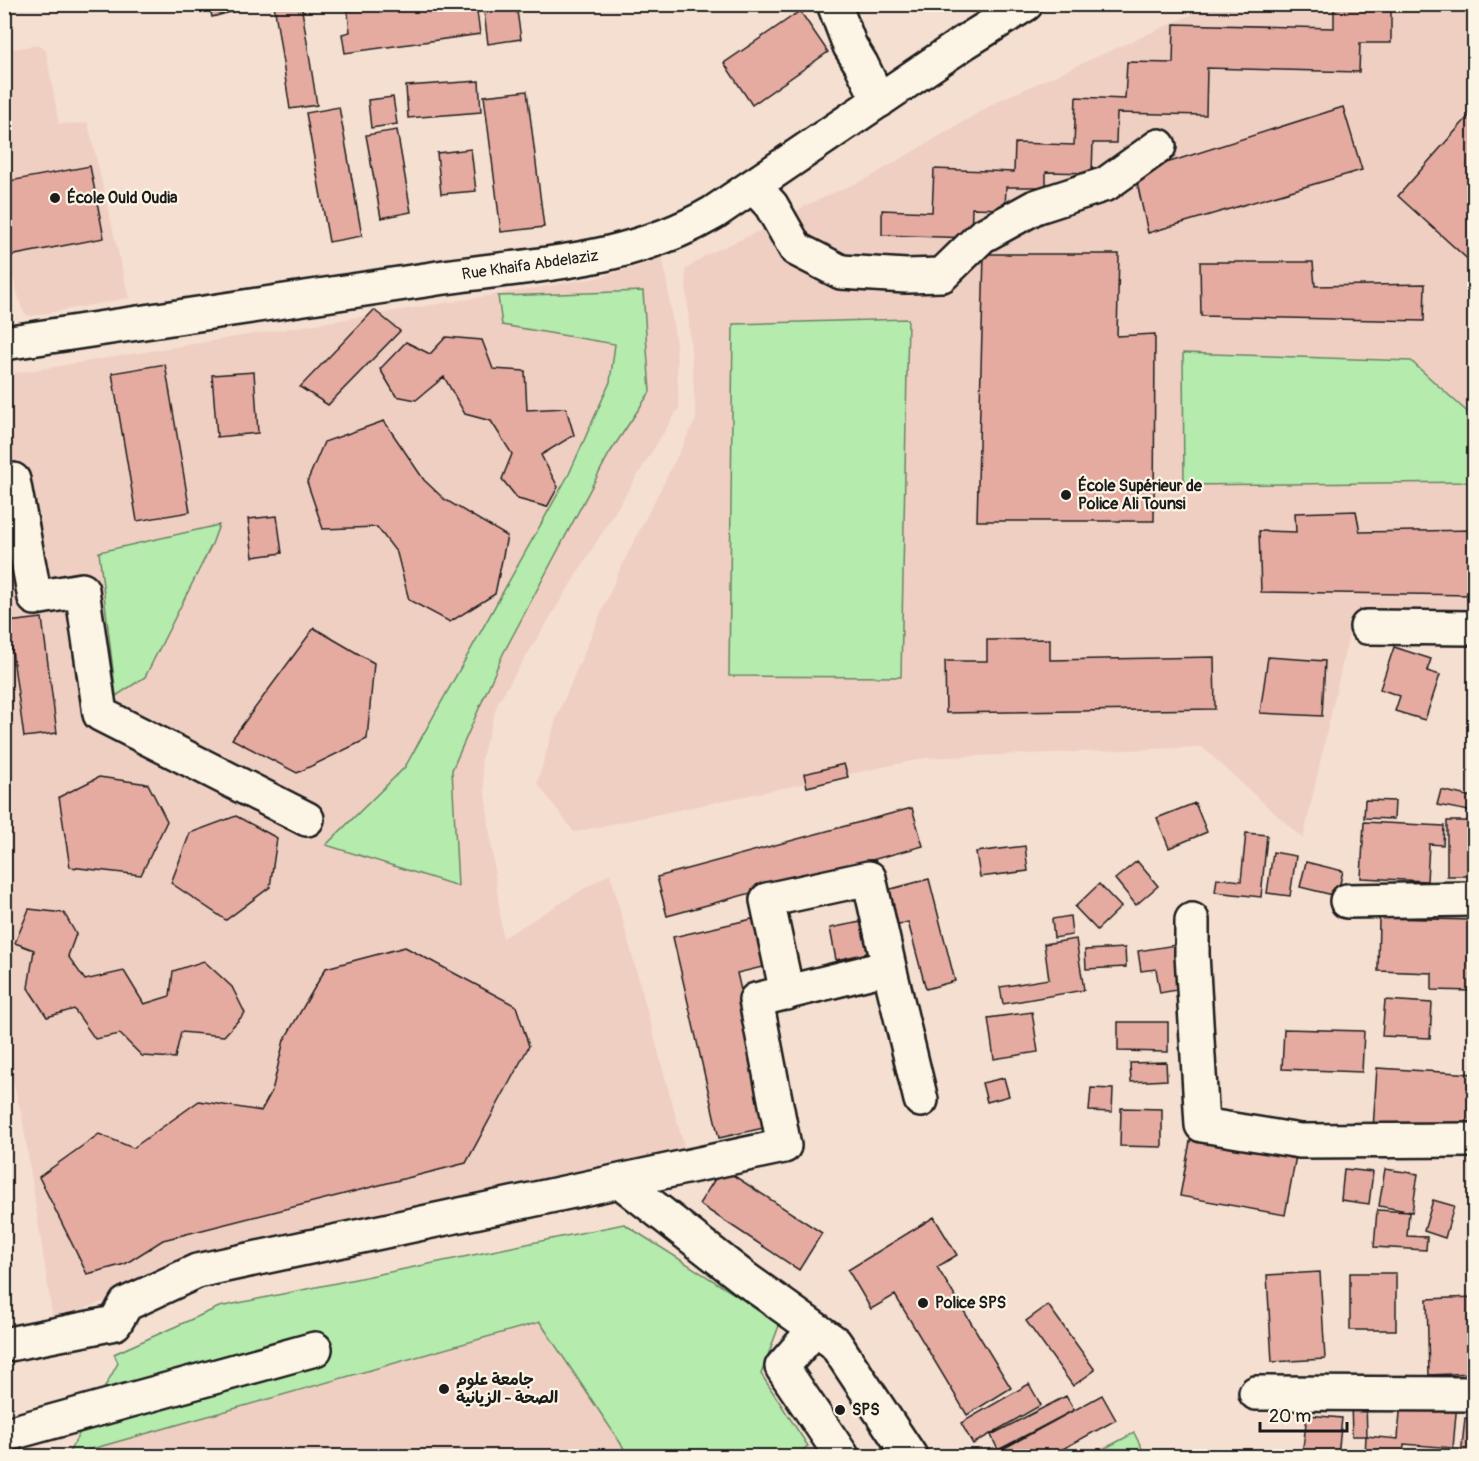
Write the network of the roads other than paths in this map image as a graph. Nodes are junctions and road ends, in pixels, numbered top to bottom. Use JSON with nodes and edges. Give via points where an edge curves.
{"nodes":[{"id":1,"x":834,"y":4,"type":"edge"},
{"id":2,"x":1026,"y":4,"type":"edge"},
{"id":3,"x":879,"y":101,"type":"junction"},
{"id":4,"x":1159,"y":146,"type":"dead end"},
{"id":5,"x":754,"y":187,"type":"junction"},
{"id":6,"x":4,"y":324,"type":"edge"},
{"id":7,"x":37,"y":338,"type":"junction"},
{"id":8,"x":4,"y":343,"type":"edge"},
{"id":9,"x":4,"y":482,"type":"edge"},
{"id":10,"x":1367,"y":627,"type":"dead end"},
{"id":11,"x":1474,"y":628,"type":"edge"},
{"id":12,"x":307,"y":819,"type":"dead end"},
{"id":13,"x":1474,"y":899,"type":"edge"},
{"id":14,"x":1347,"y":902,"type":"dead end"},
{"id":15,"x":1192,"y":920,"type":"dead end"},
{"id":16,"x":889,"y":967,"type":"junction"},
{"id":17,"x":787,"y":993,"type":"junction"},
{"id":18,"x":921,"y":1100,"type":"dead end"},
{"id":19,"x":1474,"y":1140,"type":"edge"},
{"id":20,"x":620,"y":1181,"type":"junction"},
{"id":21,"x":815,"y":1329,"type":"junction"},
{"id":22,"x":4,"y":1345,"type":"edge"},
{"id":23,"x":315,"y":1349,"type":"dead end"},
{"id":24,"x":1256,"y":1393,"type":"dead end"},
{"id":25,"x":1474,"y":1394,"type":"edge"},
{"id":26,"x":4,"y":1436,"type":"edge"},
{"id":27,"x":842,"y":1456,"type":"edge"},
{"id":28,"x":910,"y":1456,"type":"edge"}],
"edges":[{"from":1,"to":3,"type":"street","via":[[850,46]]},
{"from":2,"to":3,"type":"street","name":"Rue Khaifa Abdelaziz"},
{"from":3,"to":5,"type":"street","name":"Rue Khaifa Abdelaziz"},
{"from":4,"to":5,"type":"street","via":[[1106,184],[1035,207],[982,236],[942,274],[841,272],[796,249],[771,205]]},
{"from":5,"to":7,"type":"street","name":"Rue Khaifa Abdelaziz","via":[[687,227],[639,245],[564,263],[453,275]]},
{"from":6,"to":7,"type":"street"},
{"from":7,"to":8,"type":"street","name":"Rue Khaifa Abdelaziz"},
{"from":9,"to":12,"type":"street","via":[[13,480],[35,598],[82,590],[100,714]]},
{"from":10,"to":11,"type":"street"},
{"from":13,"to":14,"type":"street"},
{"from":15,"to":19,"type":"street","via":[[1202,1125],[1300,1141]]},
{"from":16,"to":17,"type":"street"},
{"from":16,"to":17,"type":"street","via":[[869,878],[767,900]]},
{"from":16,"to":18,"type":"street"},
{"from":17,"to":20,"type":"street","via":[[756,1000],[784,1146]]},
{"from":20,"to":21,"type":"street"},
{"from":20,"to":22,"type":"street","via":[[197,1271],[126,1304],[115,1323]]},
{"from":21,"to":27,"type":"street","via":[[782,1367]]},
{"from":21,"to":28,"type":"street","via":[[835,1343]]},
{"from":23,"to":26,"type":"street"},
{"from":24,"to":25,"type":"street"}]}
